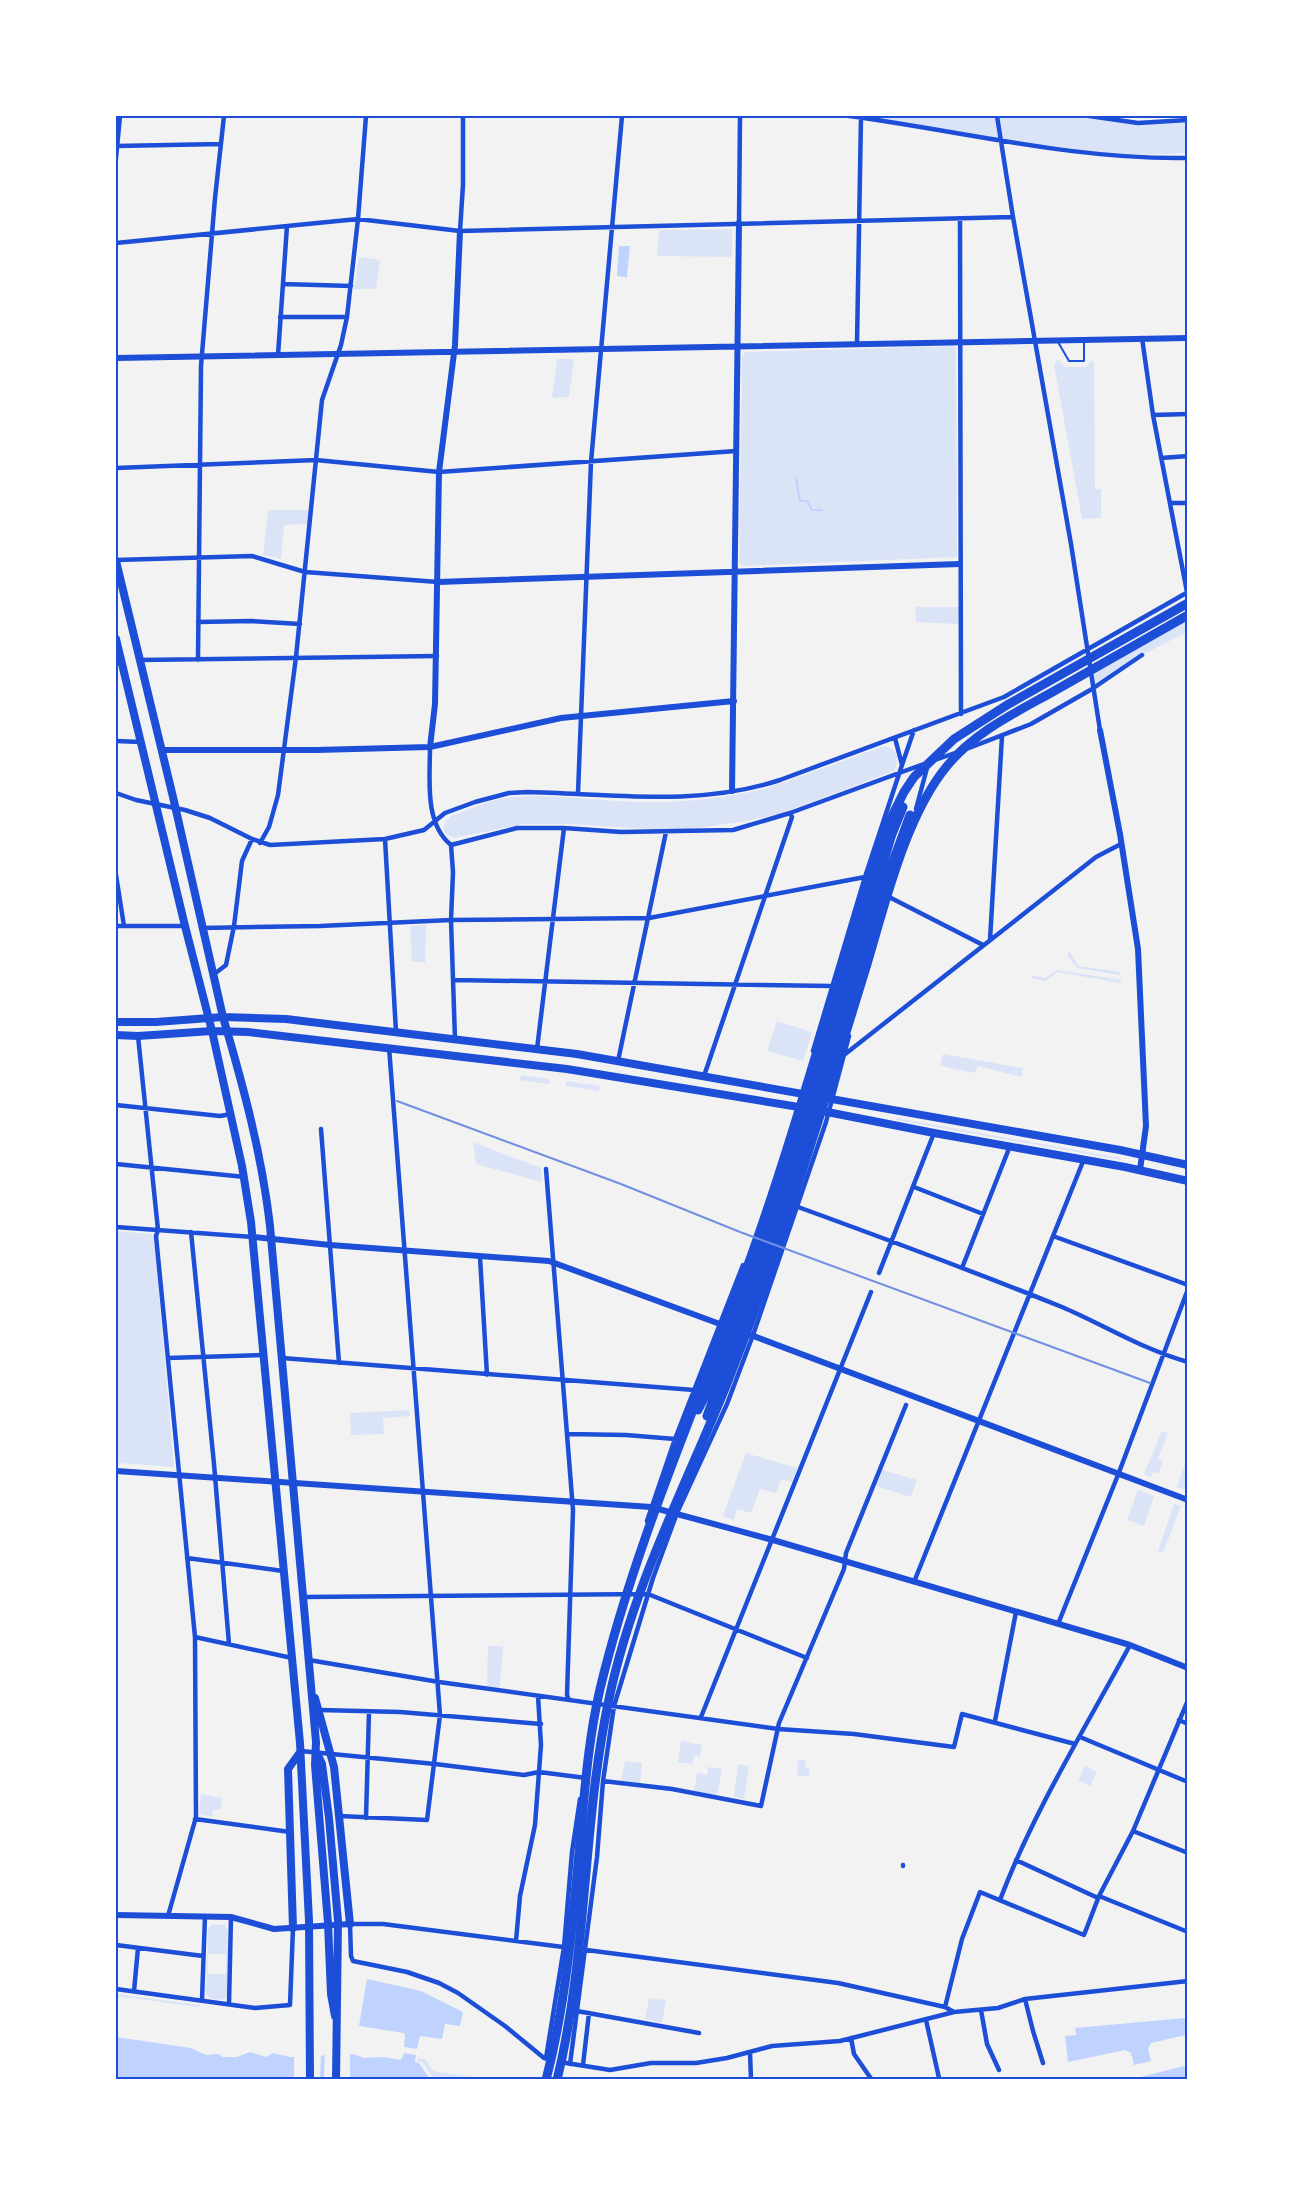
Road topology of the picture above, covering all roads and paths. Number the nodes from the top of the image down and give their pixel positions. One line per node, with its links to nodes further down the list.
1 (120, 116): 14 (street)
2 (224, 116): 13 (street)
3 (366, 116): 18 (street)
4 (464, 116): 24 (street)
5 (622, 116): 23 (street)
6 (740, 116): 21 (street)
7 (849, 116): 10 (street)
8 (997, 116): 12 (street)
9 (1089, 116): 11 (street)
10 (861, 117): 12 (street); 20 (street)
11 (1188, 120)
12 (1001, 142): 16 (street); 17 (street)
13 (221, 144): 14 (street); 25 (street)
14 (116, 146): 15 (street)
15 (116, 158)
16 (1188, 158)
17 (1013, 217): 19 (street); 35 (street)
18 (358, 219): 22 (street); 24 (street); 28 (street)
19 (960, 219): 20 (street); 36 (street)
20 (859, 221): 21 (street); 37 (street)
21 (739, 223): 23 (street); 38 (street)
22 (287, 226): 25 (street); 27 (street)
23 (613, 227): 24 (street); 39 (street)
24 (460, 231): 40 (street)
25 (212, 234): 26 (street); 43 (street)
26 (116, 243)
27 (283, 284): 28 (street); 29 (street)
28 (351, 286): 30 (street)
29 (280, 317): 30 (street); 42 (street)
30 (347, 317): 41 (street)
31 (1084, 338): 32 (street); 34 (street); 34 (lane)
32 (1142, 338): 33 (street); 46 (street)
33 (1188, 338)
34 (1056, 339): 35 (street)
35 (1036, 340): 36 (street); 70 (street)
36 (961, 341): 37 (street); 59 (street)
37 (857, 343): 38 (street)
38 (738, 346): 39 (street); 47 (street)
39 (601, 350): 40 (street); 51 (street)
40 (454, 352): 41 (street); 54 (street)
41 (338, 354): 42 (street); 50 (street)
42 (278, 355): 43 (street)
43 (201, 357): 44 (street); 52 (street)
44 (116, 358)
45 (1188, 414): 46 (street)
46 (1152, 415): 49 (street)
47 (736, 451): 51 (street); 60 (street)
48 (1188, 456): 49 (street)
49 (1161, 458): 55 (street)
50 (316, 460): 52 (street); 54 (street); 61 (street)
51 (591, 462): 54 (street); 62 (street)
52 (199, 466): 53 (street); 57 (street)
53 (116, 468)
54 (440, 472): 63 (street)
55 (1170, 503): 56 (street); 64 (street)
56 (1188, 503)
57 (199, 558): 58 (street); 61 (street); 67 (street)
58 (116, 561): 74 (highway)
59 (960, 564): 60 (street); 79 (street)
60 (734, 571): 62 (street); 78 (street)
61 (305, 572): 63 (street); 68 (street)
62 (586, 576): 63 (street); 80 (street)
63 (438, 582): 72 (street)
64 (1187, 592): 70 (street)
65 (1188, 603): 87 (highway)
66 (1188, 615): 91 (highway)
67 (198, 622): 68 (street); 75 (street)
68 (300, 624): 73 (street)
69 (116, 639): 76 (highway)
70 (1087, 651): 77 (street); 79 (street)
71 (1142, 655): 77 (street)
72 (437, 656): 73 (street); 88 (street)
73 (296, 657): 75 (street); 90 (street)
74 (140, 660): 75 (street); 89 (highway)
75 (198, 660)
76 (118, 661): 86 (highway)
77 (1092, 689): 82 (street); 83 (street)
78 (734, 701): 80 (street); 95 (street)
79 (961, 714): 81 (street)
80 (581, 716): 88 (street); 97 (street)
81 (914, 730): 84 (street); 93 (street)
82 (1100, 730): 107 (street)
83 (1002, 736): 92 (street); 123 (street)
84 (896, 738): 93 (street); 95 (street)
85 (116, 741): 86 (street)
86 (141, 742): 98 (highway)
87 (947, 745): 111 (highway); 212 (highway)
88 (430, 747): 90 (street); 101 (street)
89 (161, 750): 90 (street); 99 (highway)
90 (284, 750): 106 (street)
91 (957, 755): 111 (highway); 213 (highway)
92 (928, 763): 94 (street); 113 (street)
93 (902, 765): 94 (street)
94 (899, 774): 100 (street); 110 (street)
95 (732, 791): 97 (street)
96 (116, 793): 98 (street)
97 (578, 793): 101 (street)
98 (154, 803): 99 (street); 120 (highway)
99 (175, 808): 105 (street); 122 (highway)
100 (790, 813): 103 (street); 112 (street)
101 (435, 823): 104 (street); 108 (street)
102 (564, 828): 103 (street); 108 (street); 115 (street)
103 (666, 832): 114 (street)
104 (385, 839): 106 (street); 117 (street)
105 (252, 840): 106 (street); 121 (street)
106 (260, 843)
107 (1121, 844): 123 (street); 157 (street)
108 (451, 845): 116 (street)
109 (116, 875): 119 (street)
110 (865, 877): 112 (street); 130 (street)
111 (882, 882): 146 (highway)
112 (765, 896): 114 (street); 129 (street)
113 (891, 898): 124 (street); 142 (street)
114 (649, 918): 115 (street); 128 (street)
115 (553, 919): 116 (street); 127 (street)
116 (451, 920): 117 (street); 126 (street)
117 (390, 922): 121 (street); 136 (street)
118 (116, 926): 119 (street)
119 (124, 926): 120 (street)
120 (185, 926): 132 (highway)
121 (234, 926): 122 (street); 125 (street)
122 (201, 928): 125 (highway)
123 (990, 940): 124 (street)
124 (983, 945): 142 (street)
125 (213, 975): 131 (highway)
126 (454, 980): 127 (street); 139 (street)
127 (545, 980): 128 (street); 141 (street)
128 (636, 981): 129 (street); 143 (street)
129 (735, 983): 130 (street); 144 (street)
130 (831, 986): 145 (street)
131 (223, 1017): 132 (main road); 135 (main road); 136 (highway)
132 (208, 1018): 133 (main road); 134 (highway)
133 (116, 1022)
134 (212, 1031): 135 (highway); 138 (main road); 153 (main road)
135 (227, 1031): 140 (highway); 176 (main road)
136 (396, 1032): 139 (highway)
137 (116, 1035): 138 (main road)
138 (138, 1036): 150 (street)
139 (455, 1039): 141 (highway)
140 (389, 1047): 149 (highway); 180 (street)
141 (537, 1049): 143 (highway)
142 (844, 1055): 147 (street)
143 (618, 1061): 144 (highway)
144 (704, 1076): 145 (highway)
145 (800, 1093): 146 (highway); 149 (street)
146 (816, 1096): 147 (highway); 151 (highway)
147 (832, 1099): 152 (street); 157 (highway)
148 (116, 1105): 150 (street)
149 (796, 1107): 151 (highway); 171 (street)
150 (146, 1109): 153 (street); 161 (street)
151 (812, 1109): 152 (highway); 164 (highway)
152 (829, 1112): 155 (highway); 168 (street)
153 (231, 1114): 165 (main road)
154 (321, 1129): 178 (street)
155 (934, 1133): 156 (highway); 167 (street)
156 (1010, 1146): 158 (highway); 169 (street)
157 (1144, 1155): 160 (highway); 163 (street)
158 (1083, 1159): 163 (highway); 174 (street)
159 (116, 1164): 161 (street)
160 (1188, 1165)
161 (152, 1168): 165 (street); 172 (street)
162 (546, 1169): 182 (street)
163 (1140, 1170): 166 (highway)
164 (791, 1176): 212 (highway); 213 (highway)
165 (244, 1177): 175 (main road)
166 (1188, 1180)
167 (914, 1187): 169 (street); 177 (street)
168 (798, 1206): 177 (street); 189 (street)
169 (983, 1214): 183 (street)
170 (116, 1227): 172 (street)
171 (759, 1228)
172 (158, 1230): 173 (street); 193 (street)
173 (191, 1232): 175 (street); 192 (street)
174 (1053, 1236): 185 (street); 187 (street)
175 (253, 1237): 176 (street); 190 (main road)
176 (271, 1240): 178 (street); 194 (main road)
177 (892, 1242): 183 (street); 184 (street)
178 (330, 1245): 180 (street); 196 (street)
179 (750, 1248): 188 (street)
180 (404, 1250): 181 (street); 198 (street)
181 (480, 1257): 182 (street); 199 (street)
182 (554, 1262): 188 (street); 200 (street)
183 (962, 1268): 187 (street)
184 (879, 1273)
185 (1188, 1287): 191 (street)
186 (872, 1292): 197 (street)
187 (1030, 1294): 191 (street); 203 (street)
188 (719, 1324): 189 (street); 201 (street)
189 (753, 1335): 197 (street); 218 (street)
190 (264, 1355): 192 (street); 210 (main road)
191 (1164, 1355): 195 (street); 208 (street)
192 (204, 1357): 193 (street); 209 (street)
193 (168, 1358): 207 (street)
194 (282, 1358): 196 (street); 211 (main road)
195 (1188, 1362)
196 (339, 1363): 198 (street)
197 (841, 1368): 203 (street); 219 (street)
198 (415, 1370): 199 (street); 214 (street)
199 (487, 1375): 200 (street)
200 (563, 1381): 201 (street); 204 (street)
201 (694, 1390): 205 (street)
202 (906, 1404): 222 (street)
203 (979, 1421): 208 (street); 224 (street)
204 (567, 1434): 205 (street); 216 (street)
205 (675, 1439): 217 (street)
206 (116, 1471): 207 (street)
207 (179, 1475): 209 (street); 220 (street)
208 (1118, 1475): 215 (street); 231 (street)
209 (215, 1477): 210 (street); 221 (street)
210 (275, 1481): 211 (street); 223 (main road)
211 (293, 1482): 214 (street); 229 (main road)
212 (664, 1483): 314 (highway)
213 (681, 1489): 315 (highway)
214 (424, 1491): 216 (street); 228 (street)
215 (1188, 1500)
216 (573, 1501): 217 (street); 225 (street)
217 (651, 1507): 218 (street); 226 (street)
218 (677, 1513): 219 (street); 227 (street)
219 (772, 1540): 222 (street); 232 (street)
220 (187, 1558): 221 (street); 233 (street)
221 (222, 1562): 223 (street); 234 (street)
222 (846, 1562): 224 (street); 237 (street)
223 (283, 1570): 236 (main road)
224 (914, 1582): 230 (street)
225 (571, 1594): 226 (street); 228 (street); 243 (street)
226 (623, 1594): 227 (street); 245 (street)
227 (648, 1594): 232 (street); 246 (street)
228 (432, 1596): 229 (street); 240 (street)
229 (304, 1597): 238 (main road)
230 (1016, 1611): 231 (street); 252 (street)
231 (1058, 1624): 235 (street)
232 (736, 1628): 237 (street); 250 (street)
233 (195, 1637): 234 (street); 270 (street)
234 (229, 1644): 236 (street)
235 (1130, 1645): 239 (street); 256 (street)
236 (292, 1658): 258 (main road)
237 (807, 1658): 255 (street)
238 (309, 1659): 240 (street); 241 (main road)
239 (1188, 1668)
240 (439, 1682): 242 (street); 249 (street)
241 (312, 1690): 247 (main road); 259 (main road)
242 (538, 1696): 243 (street); 253 (street)
243 (569, 1700): 245 (street)
244 (1188, 1700): 251 (street)
245 (594, 1703): 246 (street); 265 (street)
246 (614, 1706): 250 (street); 266 (street)
247 (320, 1710): 248 (street); 260 (main road)
248 (369, 1712): 249 (street); 261 (street)
249 (440, 1715): 253 (street); 262 (street)
250 (701, 1717): 255 (street)
251 (1179, 1720): 254 (street); 263 (street)
252 (995, 1721): 255 (street); 257 (street)
253 (541, 1724): 264 (street)
254 (1188, 1724)
255 (778, 1729): 266 (street)
256 (1080, 1737): 257 (street); 263 (street)
257 (1075, 1744): 274 (street)
258 (301, 1751): 259 (street); 272 (main road); 312 (main road)
259 (317, 1752): 260 (street); 301 (main road); 301 (main road)
260 (332, 1754): 261 (street); 268 (main road)
261 (369, 1757): 262 (street); 269 (street)
262 (435, 1764): 264 (street); 269 (street)
263 (1159, 1770): 267 (street); 271 (street)
264 (539, 1772): 265 (street); 284 (street)
265 (583, 1777): 266 (street); 286 (street)
266 (603, 1781): 288 (street)
267 (1188, 1782)
268 (339, 1816): 269 (street); 281 (main road)
269 (366, 1818)
270 (195, 1819): 272 (street); 278 (street)
271 (1133, 1831): 273 (street); 275 (street)
272 (291, 1832): 282 (main road)
273 (1188, 1853)
274 (1016, 1860): 275 (street); 276 (street)
275 (1099, 1897): 276 (street); 283 (street)
276 (1000, 1900): 296 (street)
277 (116, 1915): 278 (street)
278 (168, 1916): 279 (street)
279 (206, 1916): 280 (street); 289 (street)
280 (231, 1917): 282 (street); 295 (street)
281 (350, 1924): 282 (street); 284 (street); 306 (street)
282 (293, 1928): 295 (street)
283 (1188, 1932)
284 (516, 1941): 286 (street)
285 (116, 1945): 287 (street)
286 (564, 1947): 288 (street); 306 (street)
287 (138, 1948): 289 (street); 292 (street)
288 (585, 1949): 296 (street); 298 (street)
289 (204, 1956): 294 (street)
290 (1188, 1982): 293 (street)
291 (116, 1989): 292 (street)
292 (134, 1991): 294 (street)
293 (1025, 1998): 297 (street); 307 (street)
294 (202, 2000): 295 (street)
295 (229, 2004)
296 (945, 2007): 299 (street)
297 (981, 2010): 299 (street); 310 (street)
298 (577, 2011): 300 (street); 308 (street)
299 (954, 2012): 302 (street)
300 (589, 2013): 303 (street); 309 (street)
301 (335, 2016): 313 (main road)
302 (926, 2020): 304 (street); 311 (street)
303 (699, 2033)
304 (851, 2038): 305 (street); 317 (street)
305 (750, 2052): 309 (street); 316 (street)
306 (546, 2058): 308 (street)
307 (1044, 2063)
308 (570, 2064): 309 (street)
309 (583, 2065)
310 (999, 2070)
311 (939, 2078)
312 (310, 2079)
313 (336, 2079)
314 (546, 2079)
315 (557, 2079)
316 (751, 2079)
317 (872, 2079)

